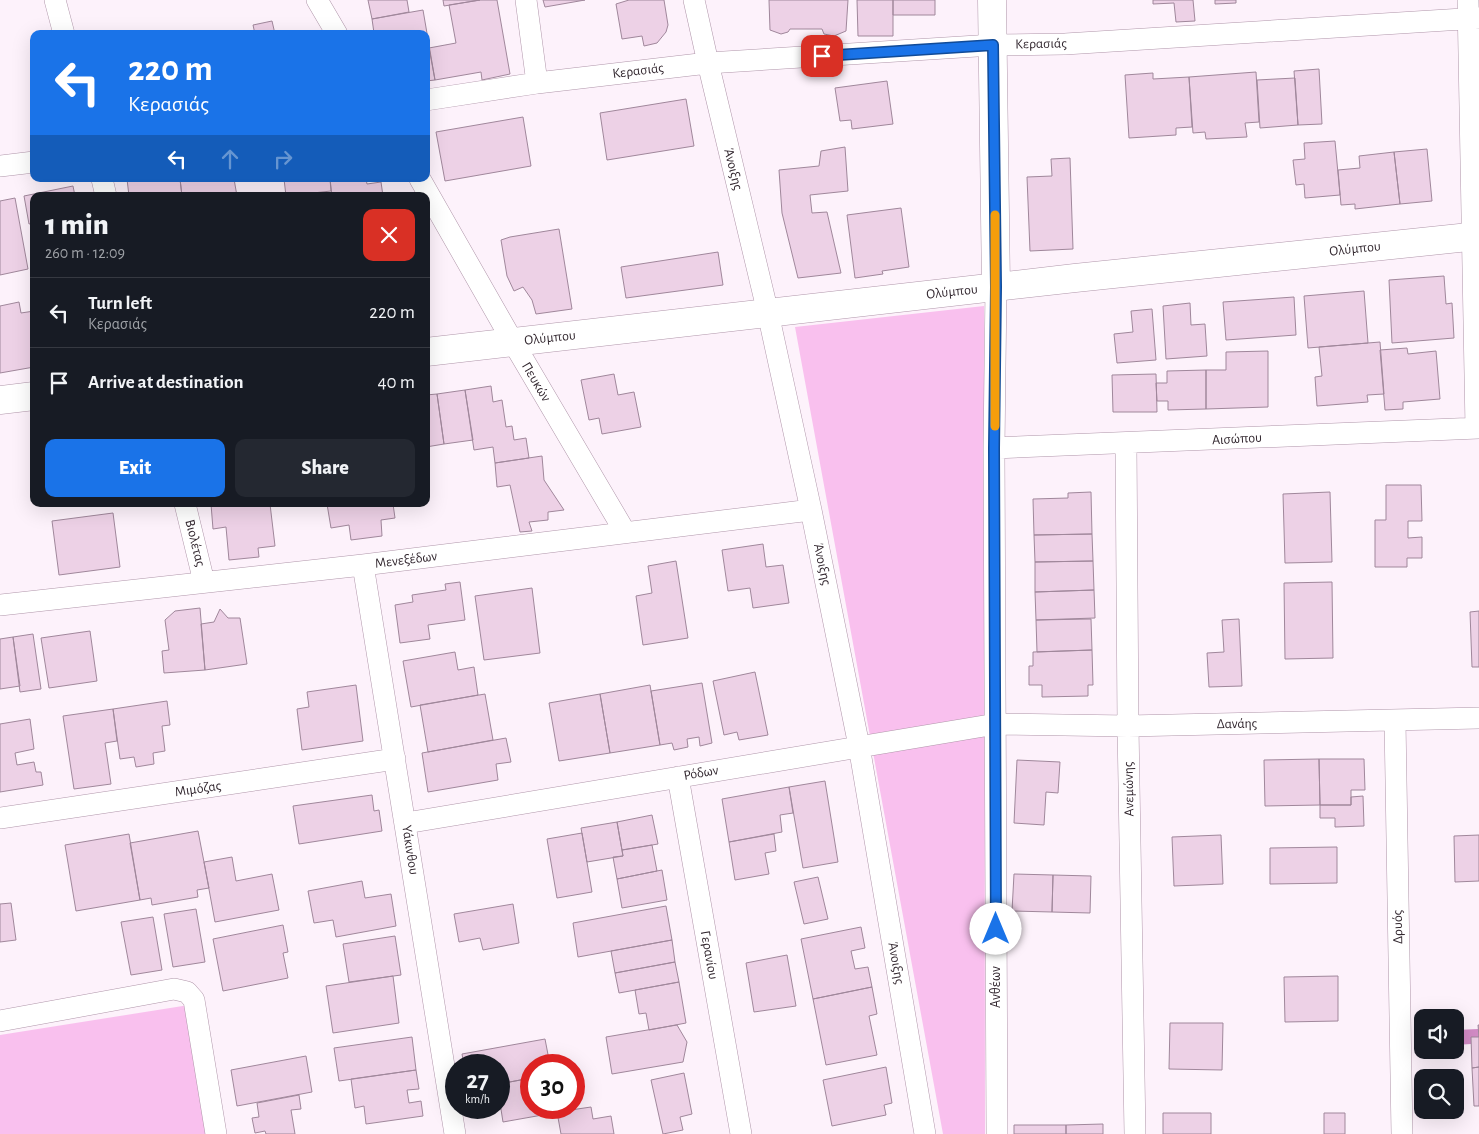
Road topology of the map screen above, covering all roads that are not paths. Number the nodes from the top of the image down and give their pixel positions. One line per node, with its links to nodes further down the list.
1 (55, 0): 7 (street)
2 (317, 0): 8 (street)
3 (526, 0): 11 (street)
4 (694, 0): 10 (street, Άνοιξης)
5 (992, 0): 9 (street, Ανθέων)
6 (1471, 12): 9 (street, Κερασιάς); 16 (street)
7 (63, 30)
8 (334, 30)
9 (993, 45): 10 (street, Κερασιάς); 17 (street, Ανθέων)
10 (708, 63): 11 (street, Κερασιάς); 18 (street, Άνοιξης)
11 (537, 83): 12 (street, Κερασιάς)
12 (430, 99)
13 (30, 162): 14 (street)
14 (0, 166)
15 (430, 197): 19 (street, Πευκών)
16 (1475, 237): 17 (street, Ολύμπου); 23 (street)
17 (996, 287): 18 (street, Ολύμπου); 25 (street, Ανθέων)
18 (768, 313): 19 (street, Ολύμπου); 27 (street, Άνοιξης)
19 (513, 342): 20 (street, Ολύμπου); 28 (street, Πευκών)
20 (430, 352)
21 (30, 396): 22 (street)
22 (0, 400)
23 (1478, 428): 24 (street, Αισώπου)
24 (1126, 444): 25 (street, Αισώπου); 35 (street, Ανεμώνης)
25 (994, 448): 34 (street, Ανθέων)
26 (186, 507): 30 (street, Βιολέτας)
27 (811, 510): 28 (street, Μενεξέδων); 36 (street, Άνοιξης)
28 (625, 532): 29 (street, Μενεξέδων)
29 (363, 565): 30 (street, Μενεξέδων); 37 (street, Υάκινθου)
30 (204, 582): 31 (street, Μενεξέδων)
31 (0, 604)
32 (1479, 718): 33 (street, Δανάης)
33 (1395, 721): 35 (street, Δανάης); 48 (street, Δρυός)
34 (996, 724): 35 (street, Δανάης); 36 (street, Ρόδων); 46 (street, Ανθέων)
35 (1128, 726): 47 (street, Ανεμώνης)
36 (859, 746): 38 (street, Ρόδων); 45 (street, Άνοιξης)
37 (396, 759): 39 (street, Μιμόζας); 40 (street, Υάκινθου)
38 (678, 777): 40 (street, Ρόδων); 44 (street, Γερανίου)
39 (0, 818)
40 (406, 823): 43 (street, Υάκινθου)
41 (0, 1021): 42 (street)
42 (216, 1134)
43 (455, 1134)
44 (741, 1134)
45 (925, 1134)
46 (997, 1134)
47 (1135, 1134)
48 (1402, 1134)

